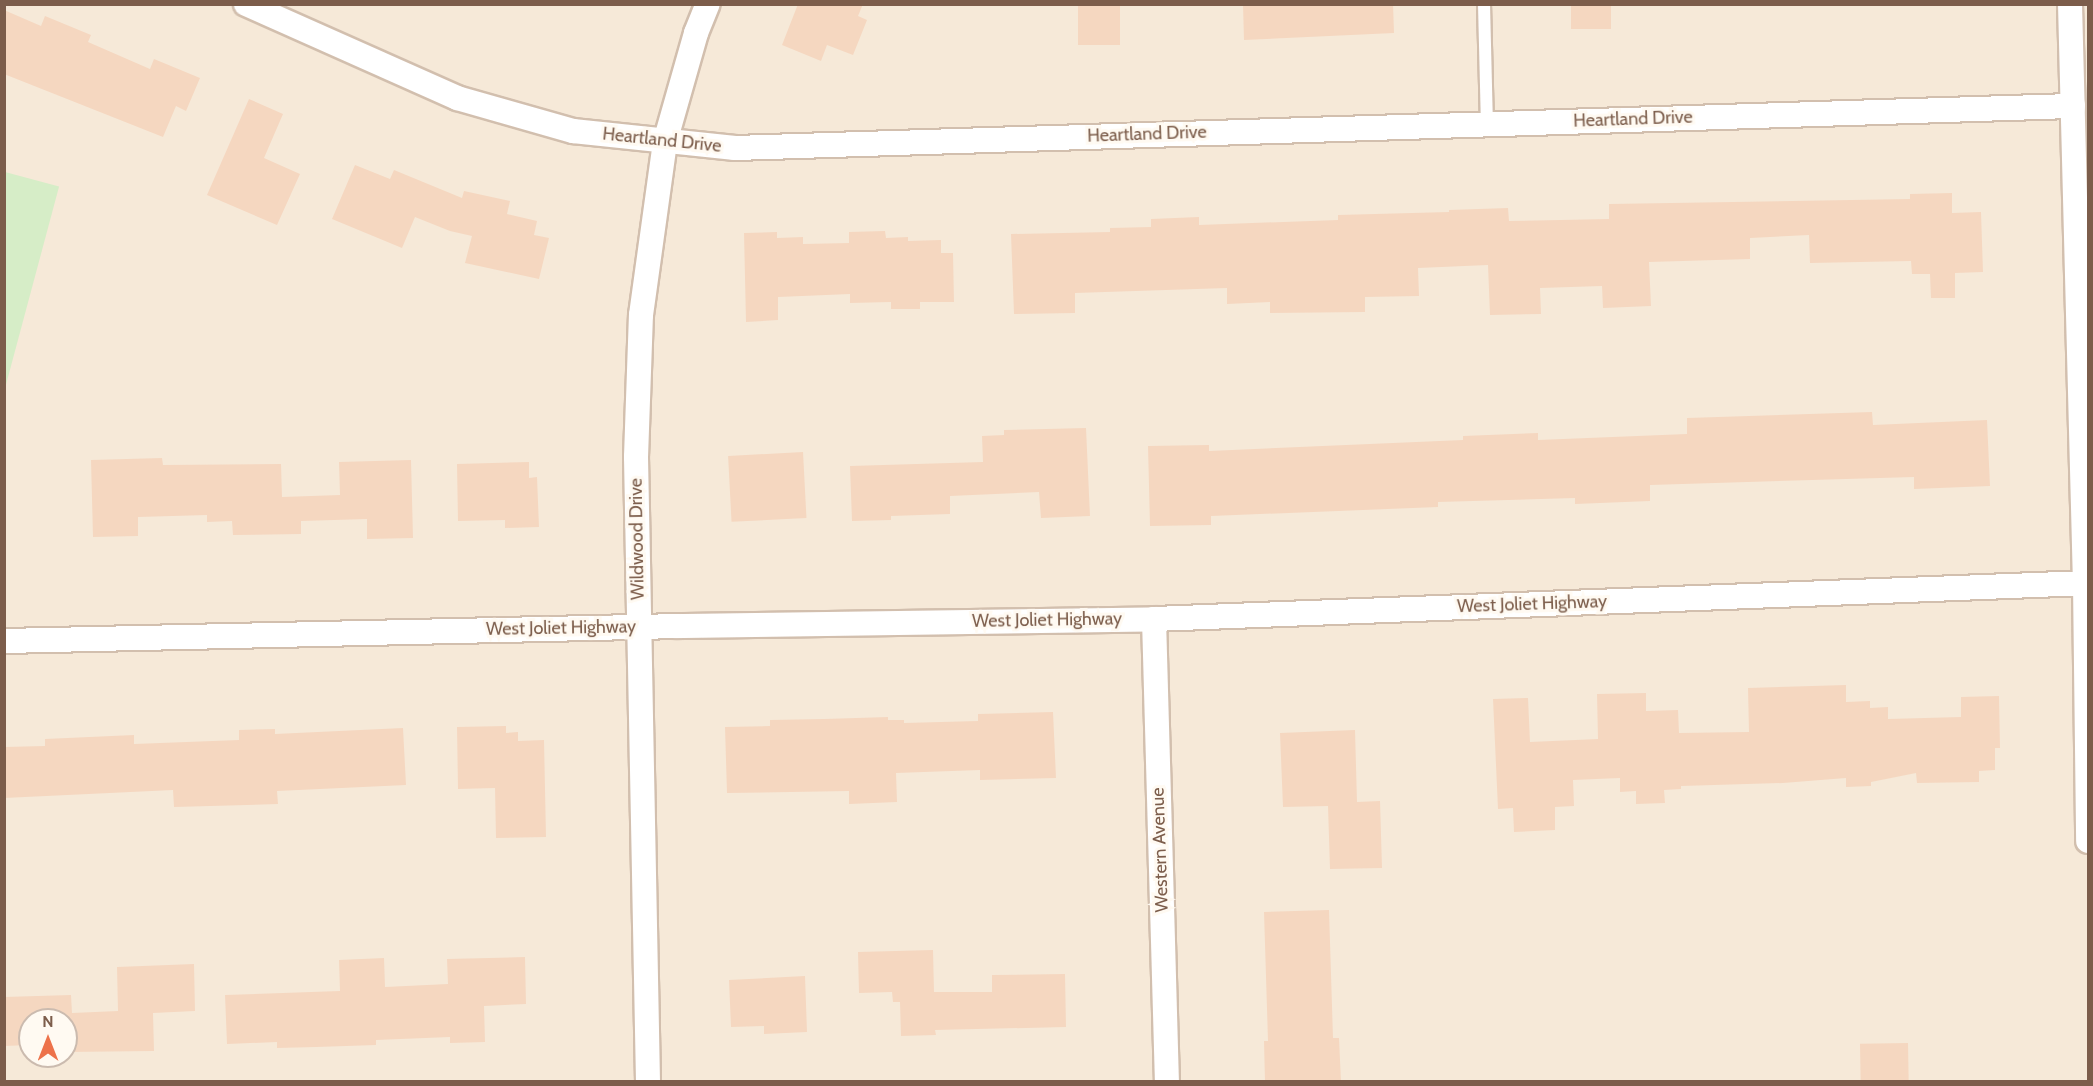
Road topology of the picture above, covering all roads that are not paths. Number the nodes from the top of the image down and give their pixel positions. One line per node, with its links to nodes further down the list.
1 (246, 4): 7 (street, Heartland Drive)
2 (708, 4): 7 (street, Wildwood Drive)
3 (1484, 4): 6 (lane)
4 (2070, 4): 5 (street)
5 (2073, 106): 6 (street, Heartland Drive); 8 (street)
6 (1487, 123): 7 (street, Heartland Drive)
7 (665, 142): 10 (street, Wildwood Drive)
8 (2087, 583): 9 (street, West Joliet Highway); 12 (street)
9 (1154, 619): 10 (street, West Joliet Highway); 14 (street, Western Avenue)
10 (638, 627): 11 (street, West Joliet Highway); 13 (street, Wildwood Drive)
11 (4, 641)
12 (2088, 841)
13 (648, 1082)
14 (1167, 1082)

